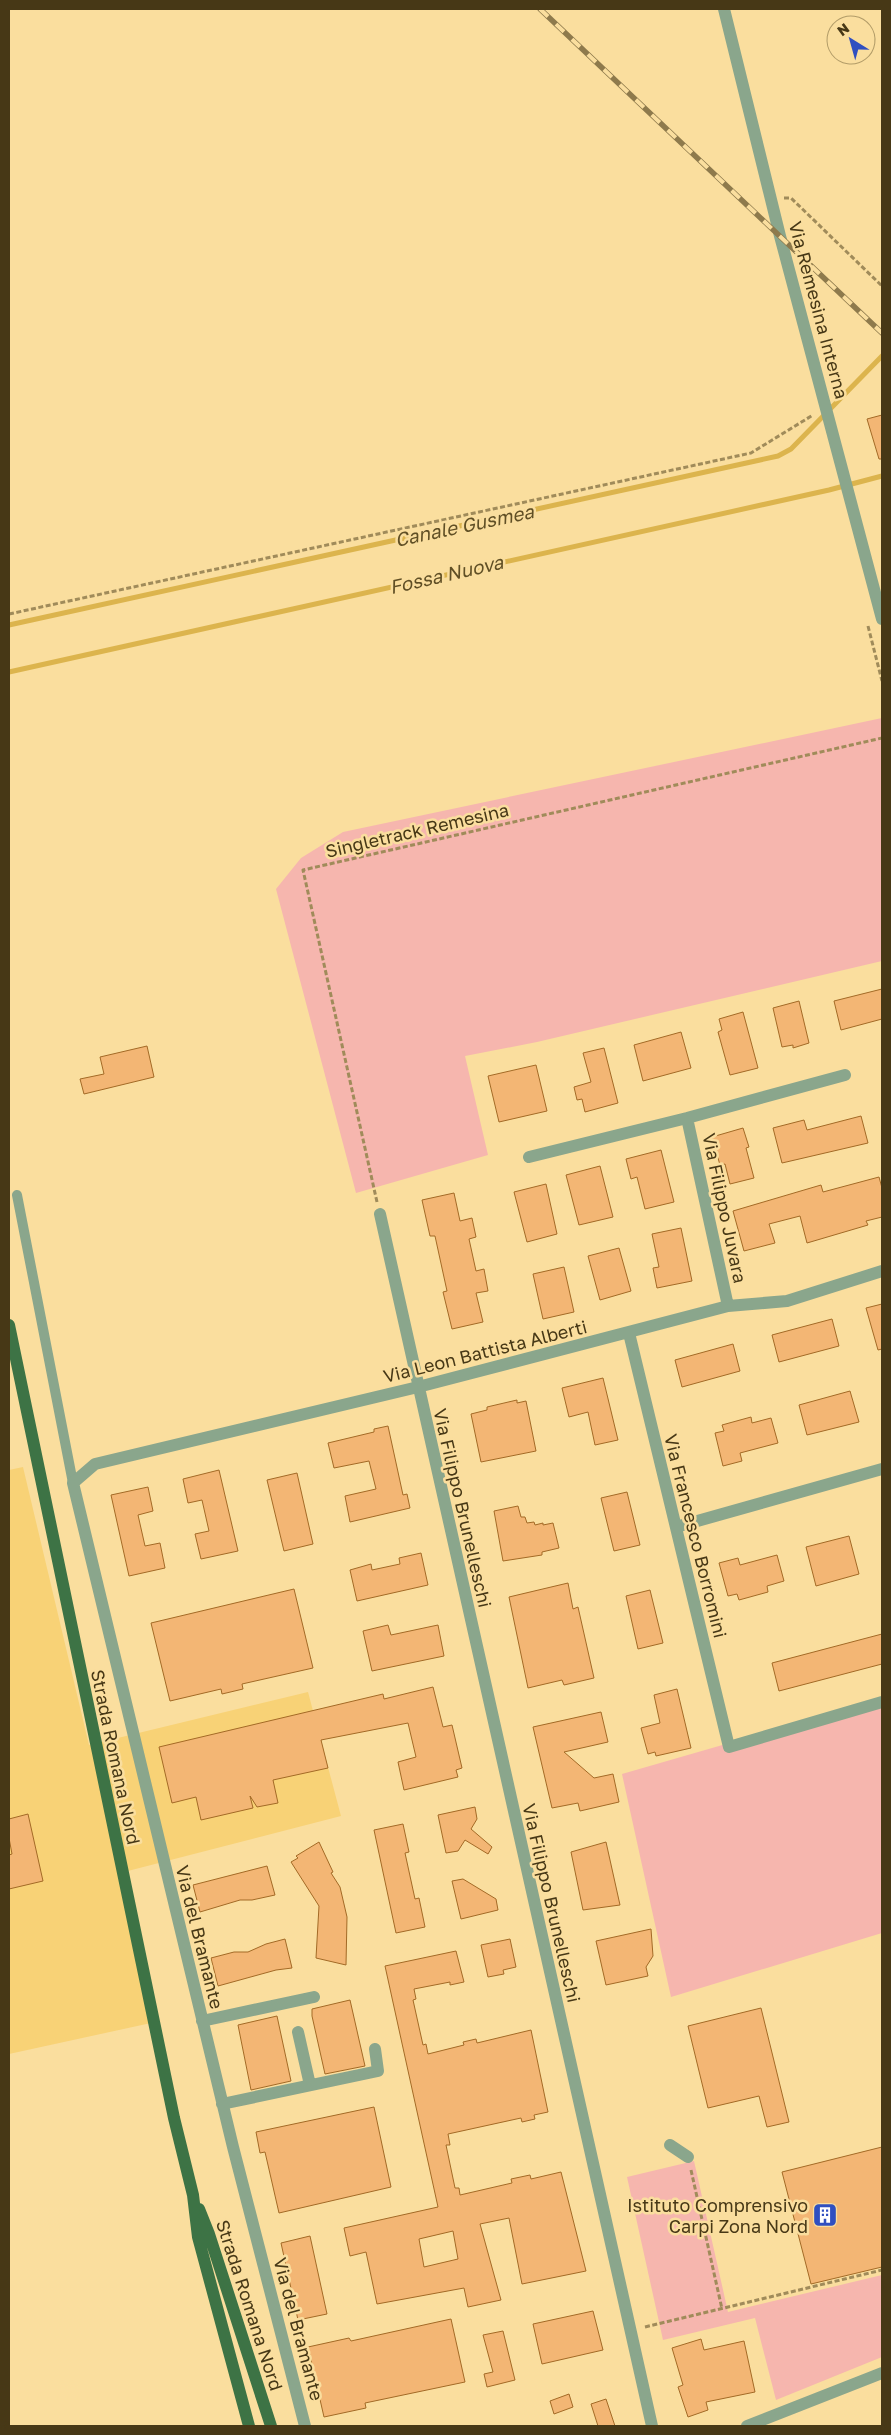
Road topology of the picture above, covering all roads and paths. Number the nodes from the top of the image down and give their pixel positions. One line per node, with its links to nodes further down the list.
1 (724, 9): 2 (street, Via Remesina Interna)
2 (771, 198): 3 (path); 4 (street, Via Remesina Interna)
3 (882, 286)
4 (822, 410): 5 (path); 6 (street, Via Remesina Interna)
5 (9, 614)
6 (882, 619)
7 (882, 738): 12 (path, Singletrack Remesina)
8 (844, 1075): 9 (street, Via Filippo Juvara)
9 (687, 1118): 10 (street, Via Filippo Juvara); 14 (street, Via Filippo Juvara)
10 (529, 1157)
11 (17, 1195): 19 (lane)
12 (380, 1214): 17 (street, Via Filippo Brunelleschi)
13 (882, 1271): 14 (street, Via Leon Battista Alberti)
14 (728, 1306): 16 (street, Via Leon Battista Alberti)
15 (9, 1325): 30 (main road, Strada Romana Nord)
16 (629, 1333): 17 (street, Via Leon Battista Alberti); 20 (street, Via Francesco Borromini)
17 (418, 1387): 19 (street, Via Leon Battista Alberti); 33 (street, Via Filippo Brunelleschi)
18 (882, 1469): 20 (street)
19 (73, 1484): 23 (street, Via del Bramante)
20 (676, 1527): 21 (street, Via Francesco Borromini)
21 (882, 1702)
22 (314, 1997): 23 (street)
23 (202, 2021): 27 (street, Via del Bramante)
24 (298, 2032): 26 (street)
25 (375, 2049): 26 (street)
26 (310, 2085): 27 (street)
27 (222, 2104): 37 (street, Via del Bramante)
28 (670, 2145): 29 (street)
29 (688, 2157): 32 (path)
30 (193, 2195): 35 (main road, Strada Romana Nord); 36 (main road, Strada Romana Nord)
31 (882, 2270): 32 (path)
32 (722, 2308): 33 (path)
33 (630, 2331): 38 (street, Via Filippo Brunelleschi)
34 (882, 2373): 39 (street)
35 (249, 2426)
36 (272, 2426)
37 (305, 2426)
38 (652, 2426)
39 (747, 2426)

